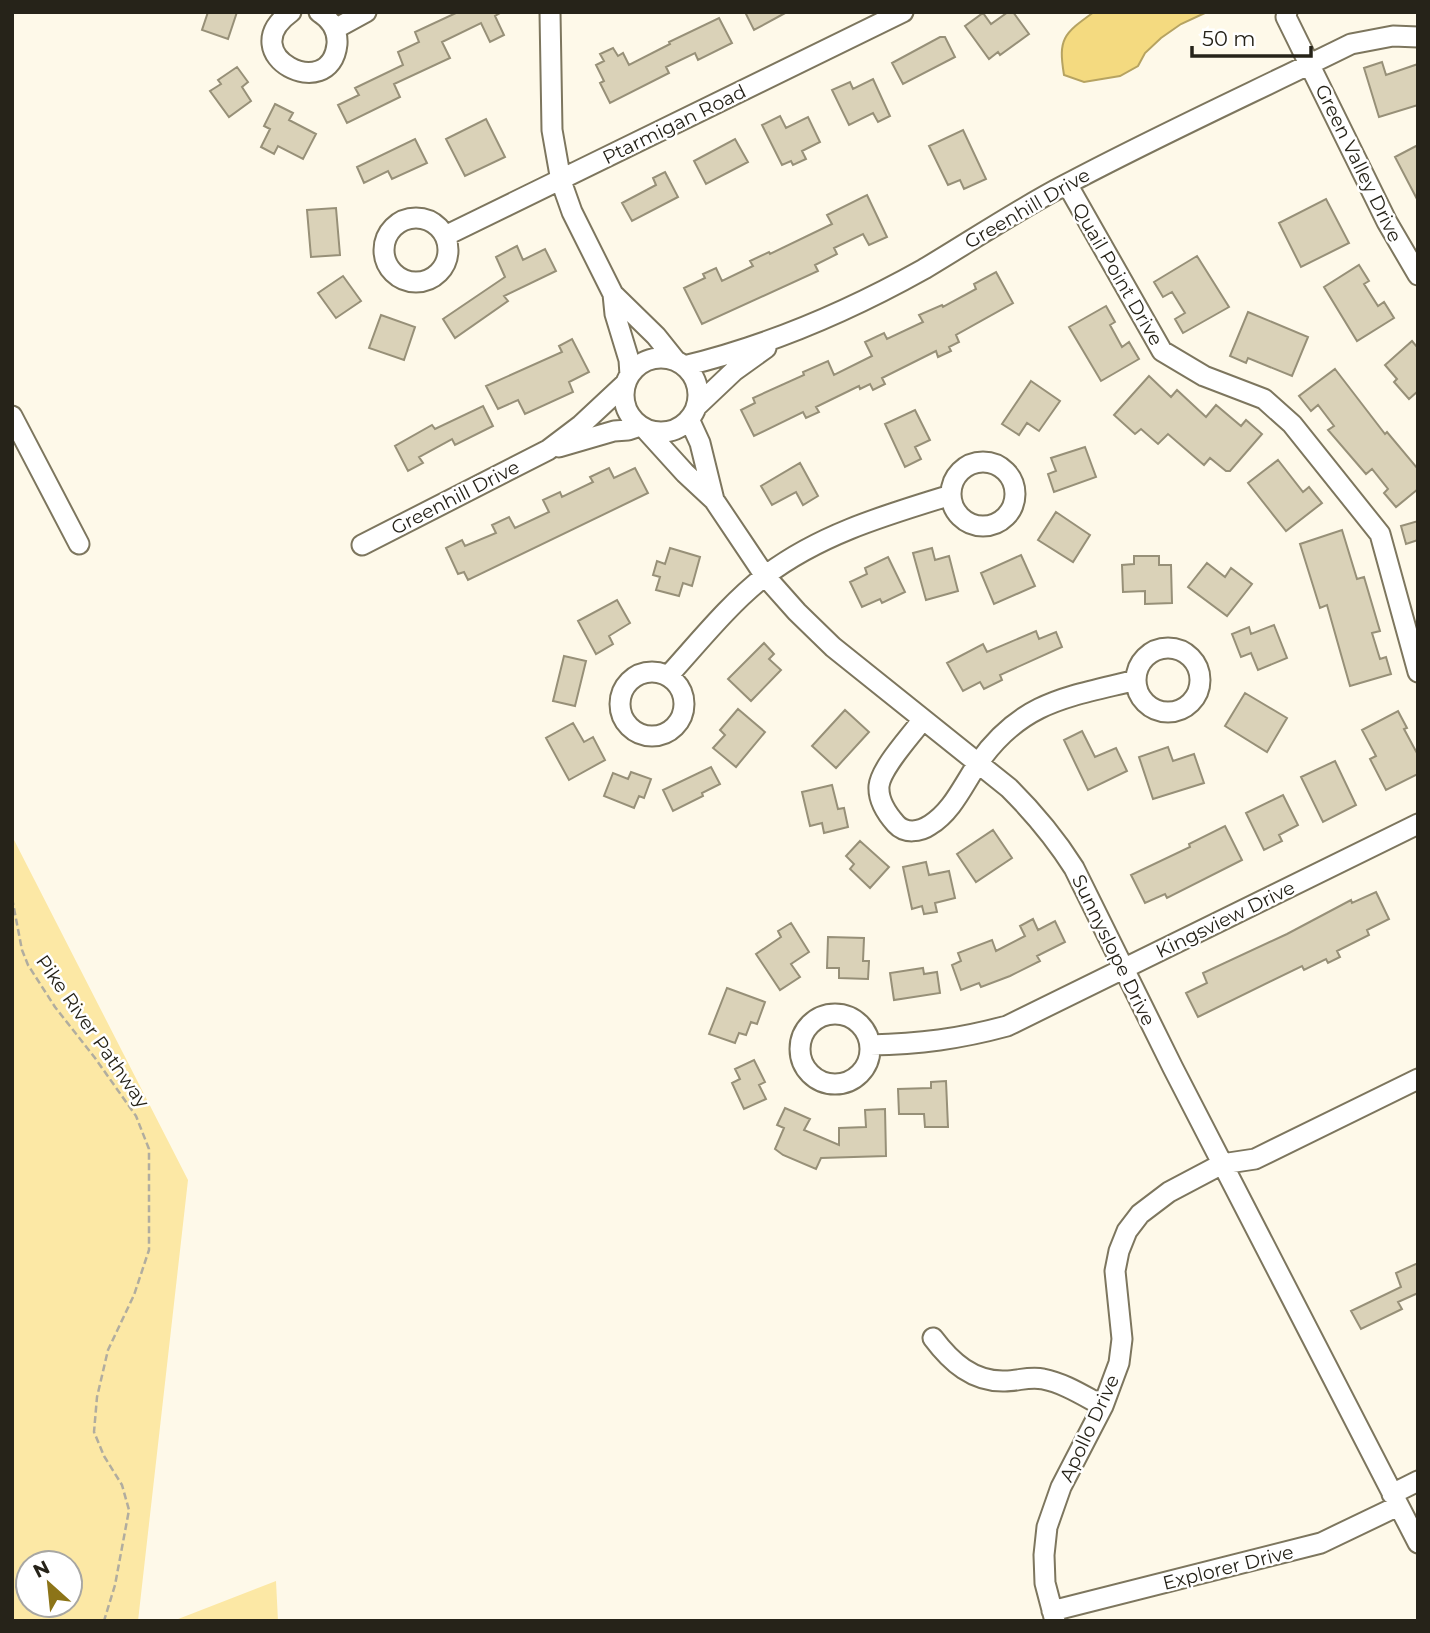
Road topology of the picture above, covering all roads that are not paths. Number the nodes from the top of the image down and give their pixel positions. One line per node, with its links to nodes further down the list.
1 (291, 12): 7 (street)
2 (319, 12): 7 (street)
3 (366, 12): 7 (street)
4 (550, 12): 10 (street)
5 (903, 12): 10 (street, Ptarmigan Road)
6 (1287, 12): 9 (street, Green Valley Drive)
7 (335, 29)
8 (1418, 37): 9 (street, Greenhill Drive)
9 (1310, 64): 11 (street, Greenhill Drive); 13 (street, Green Valley Drive)
10 (561, 181): 12 (street, Ptarmigan Road); 14 (street)
11 (1067, 184): 15 (street, Greenhill Drive); 27 (street, Quail Point Drive)
12 (444, 236)
13 (1418, 275)
14 (613, 294): 16 (street); 17 (street)
15 (784, 336): 16 (street, Greenhill Drive); 18 (street, Greenhill Drive)
16 (680, 364): 17 (street); 18 (street)
17 (628, 379): 20 (street); 21 (street, Greenhill Drive)
18 (693, 412): 20 (street); 23 (street, Sunnyslope Drive)
19 (12, 416): 24 (street)
20 (643, 428): 21 (street, Greenhill Drive); 23 (street, Sunnyslope Drive)
21 (548, 450): 25 (street, Greenhill Drive)
22 (951, 495): 26 (street)
23 (714, 500): 26 (street, Sunnyslope Drive)
24 (79, 544)
25 (362, 545)
26 (765, 576): 28 (street); 30 (street, Sunnyslope Drive)
27 (1418, 672)
28 (668, 676)
29 (1136, 680): 31 (street)
30 (923, 719): 31 (street, Sunnyslope Drive); 31 (street)
31 (978, 763): 33 (street, Sunnyslope Drive)
32 (1418, 824): 33 (street, Kingsview Drive)
33 (1124, 969): 34 (street, Kingsview Drive); 36 (street, Sunnyslope Drive)
34 (870, 1045)
35 (1418, 1079): 36 (street, Apollo Drive)
36 (1222, 1164): 38 (street, Apollo Drive); 40 (street, Sunnyslope Drive)
37 (933, 1338): 38 (street)
38 (1103, 1406): 42 (street, Apollo Drive)
39 (1418, 1481): 40 (street, Explorer Drive)
40 (1395, 1500): 41 (street, Sunnyslope Drive); 42 (street, Explorer Drive)
41 (1418, 1544)
42 (1054, 1616)

